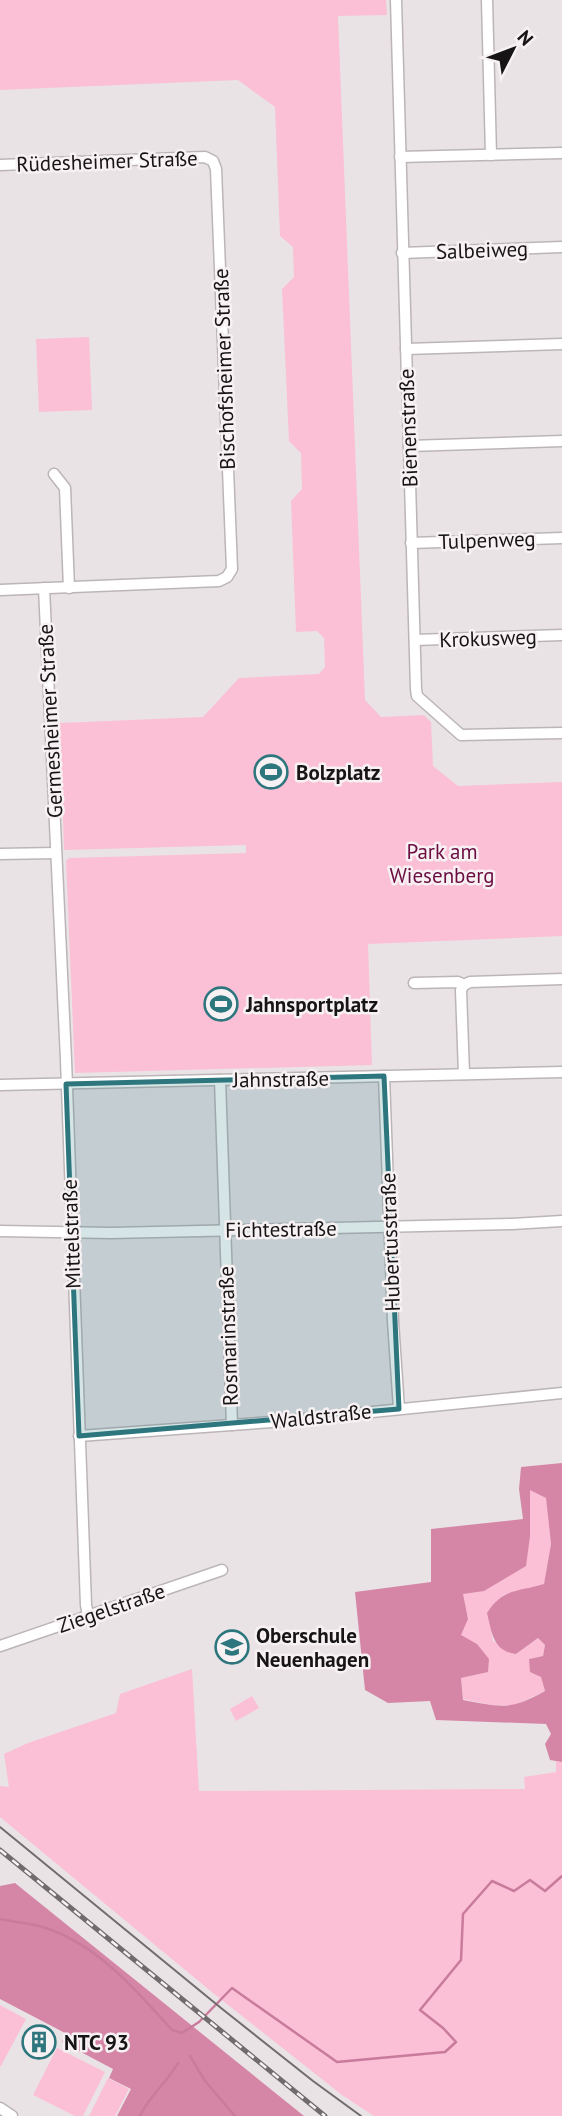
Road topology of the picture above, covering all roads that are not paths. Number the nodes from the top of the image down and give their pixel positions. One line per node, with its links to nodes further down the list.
1 (396, 0): 5 (street, Bienenstraße)
2 (487, 0): 4 (street)
3 (562, 153): 4 (street)
4 (491, 155): 5 (street)
5 (400, 157): 9 (street, Bienenstraße)
6 (213, 161): 7 (street, Rüdesheimer Straße); 17 (street, Bischofsheimer Straße)
7 (0, 165)
8 (562, 247): 9 (street, Salbeiweg)
9 (402, 253): 11 (street, Bienenstraße)
10 (562, 344): 11 (street)
11 (406, 349): 13 (street, Bienenstraße)
12 (562, 441): 13 (street)
13 (409, 446): 16 (street, Bienenstraße)
14 (54, 474): 17 (street)
15 (562, 538): 16 (street, Tulpenweg)
16 (411, 543): 21 (street, Bienenstraße)
17 (69, 587): 18 (street)
18 (44, 588): 19 (street); 23 (street, Germesheimer Straße)
19 (0, 590)
20 (562, 635): 21 (street, Krokusweg)
21 (415, 640): 22 (street, Bienenstraße)
22 (562, 733)
23 (56, 853): 24 (street); 32 (street, Mittelstraße)
24 (0, 854)
25 (562, 979): 27 (street)
26 (414, 983): 27 (street)
27 (464, 985): 29 (street)
28 (562, 1072): 29 (street, Jahnstraße)
29 (464, 1074): 30 (street, Jahnstraße)
30 (384, 1076): 31 (street, Jahnstraße); 35 (street, Hubertusstraße)
31 (220, 1080): 32 (street, Jahnstraße); 36 (street, Rosmarinstraße)
32 (66, 1084): 33 (street, Jahnstraße); 38 (street, Mittelstraße)
33 (0, 1085)
34 (562, 1221): 35 (street, Fichtestraße)
35 (389, 1227): 36 (street, Fichtestraße); 40 (street, Hubertusstraße)
36 (224, 1229): 38 (street, Fichtestraße); 41 (street, Rosmarinstraße)
37 (0, 1231): 38 (street, Fichtestraße)
38 (71, 1233): 42 (street, Mittelstraße)
39 (562, 1393): 40 (street, Waldstraße)
40 (399, 1409): 41 (street, Waldstraße)
41 (232, 1425): 42 (street, Waldstraße)
42 (79, 1436): 44 (street, Mittelstraße)
43 (222, 1570): 44 (street, Ziegelstraße)
44 (88, 1615): 45 (street, Ziegelstraße)
45 (0, 1647)
46 (0, 2108): 47 (street)
47 (12, 2116)

